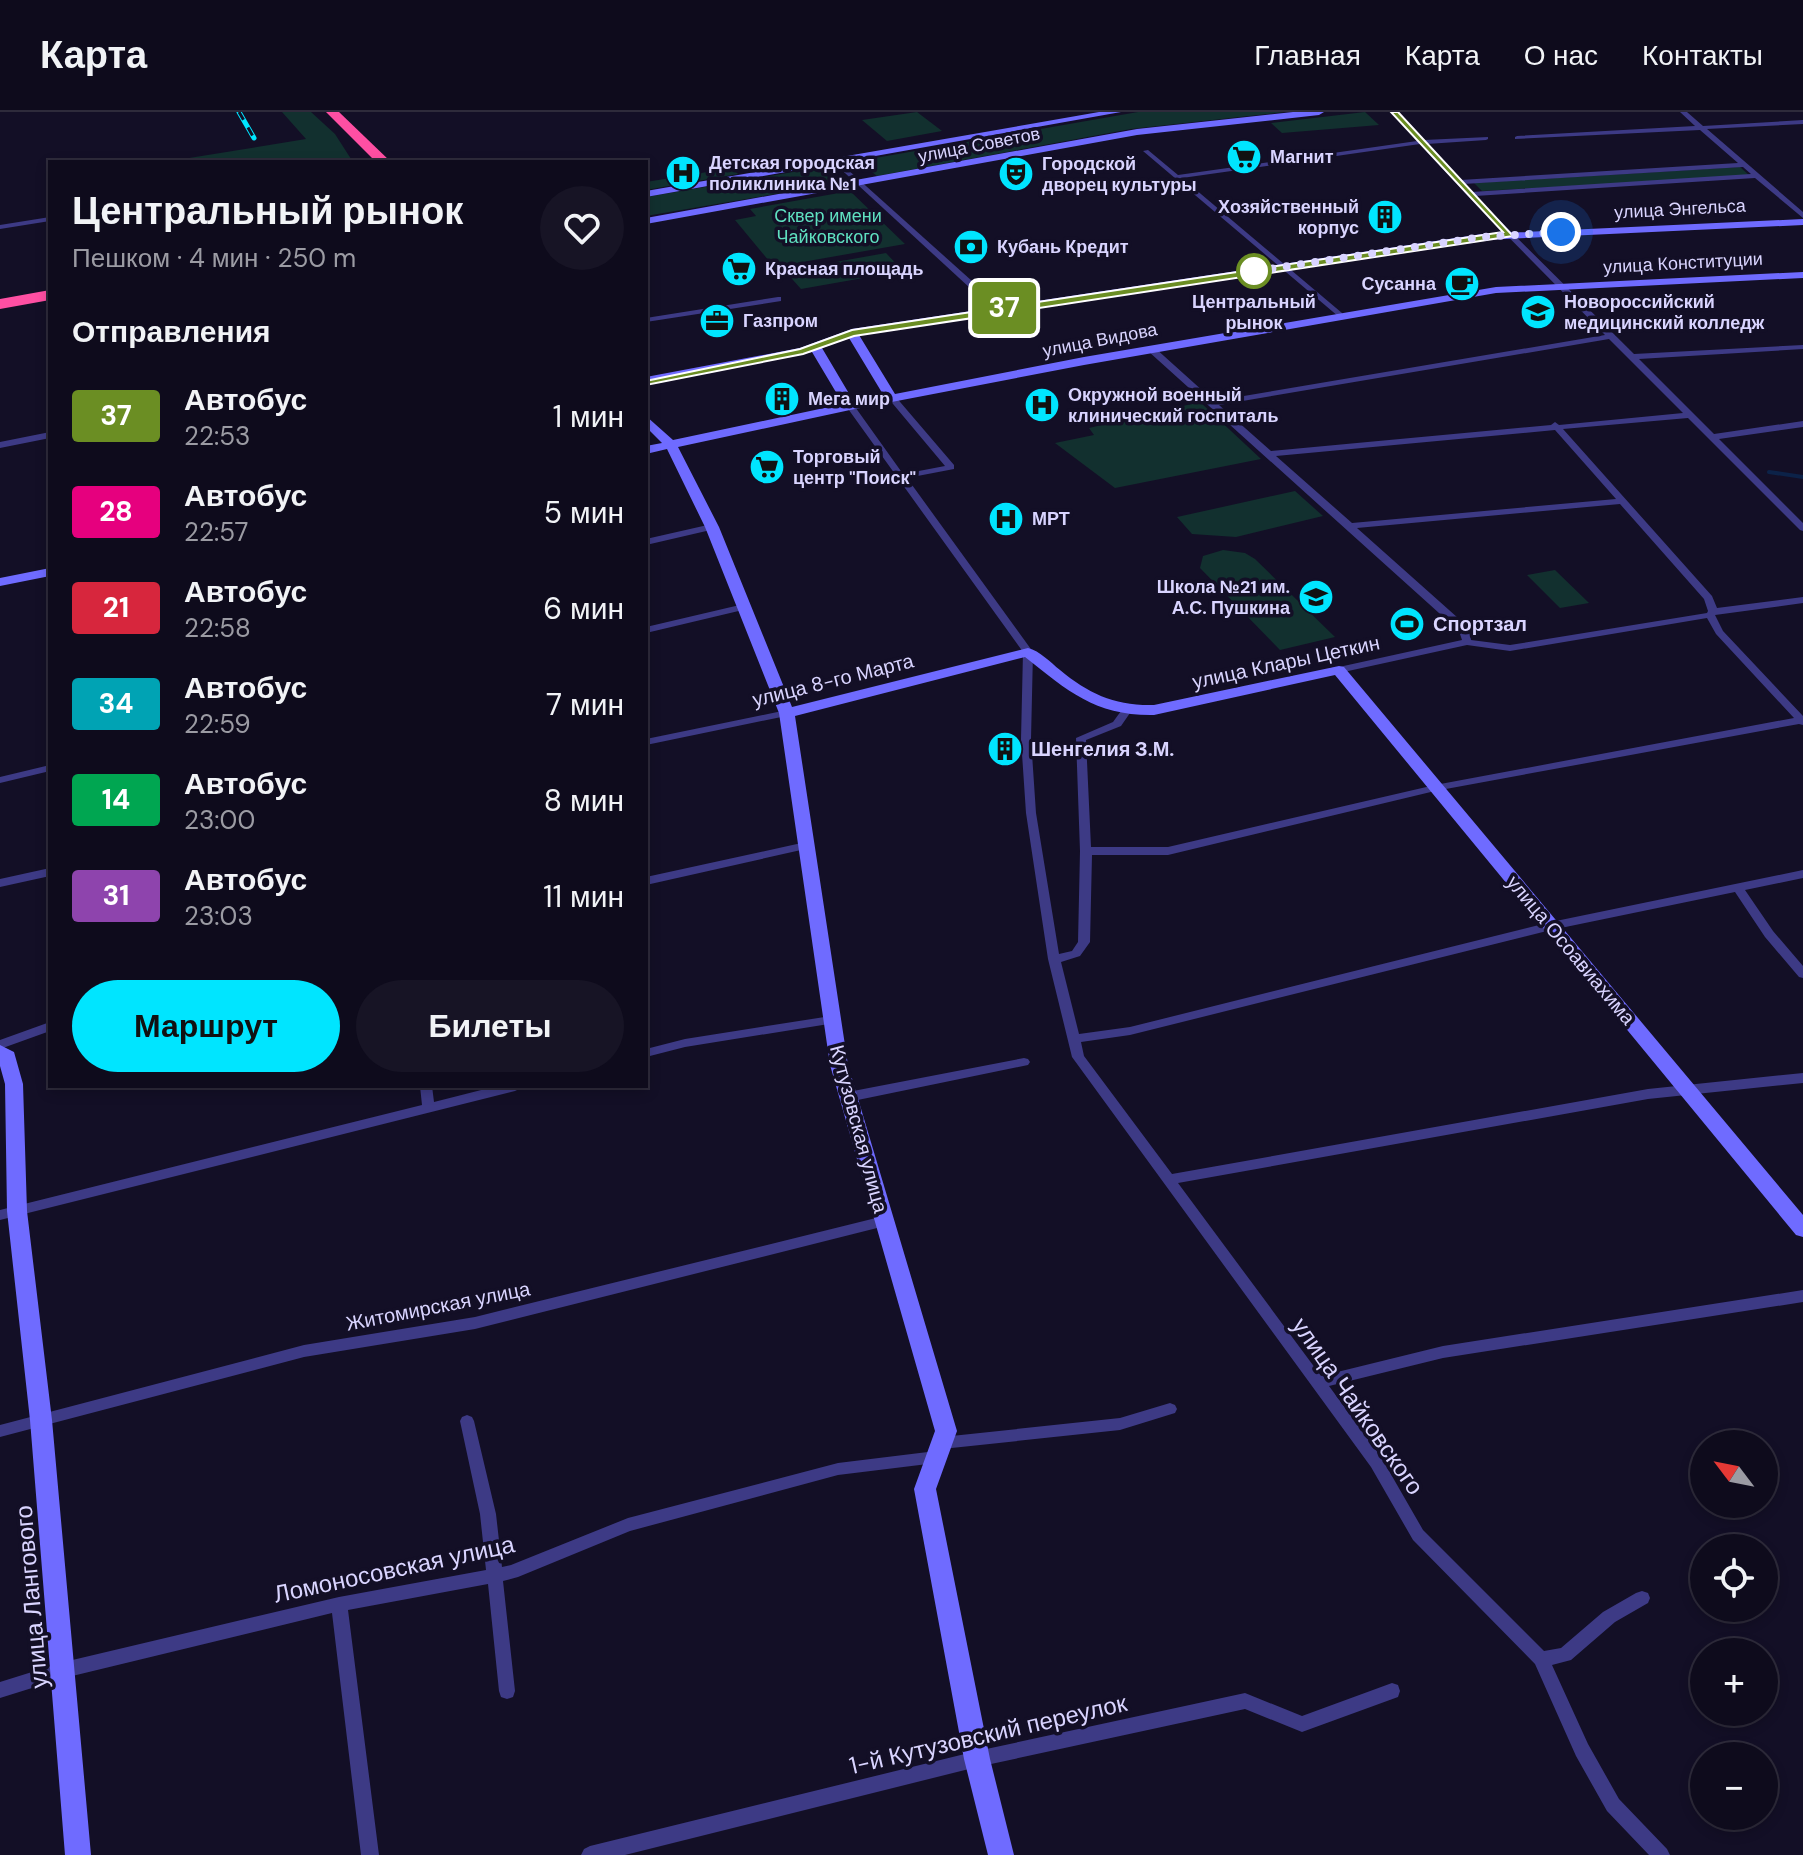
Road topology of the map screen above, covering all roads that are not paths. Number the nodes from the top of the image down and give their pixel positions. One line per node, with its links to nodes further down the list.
1 (332, 112): 12 (highway)
2 (1116, 112): 13 (street, улица Советов)
3 (1319, 112): 18 (street, улица Советов)
4 (1395, 112): 10 (street)
5 (1683, 112): 7 (street)
6 (1803, 122): 7 (street)
7 (1701, 127): 9 (street); 14 (street)
8 (1486, 138): 10 (street)
9 (1517, 138)
10 (1421, 142): 16 (street); 17 (street)
11 (1146, 151): 16 (street)
12 (382, 160)
13 (835, 161): 18 (street); 19 (street, улица Советов)
14 (1744, 165): 15 (street); 17 (street)
15 (1758, 176): 20 (street); 22 (street)
16 (1177, 177): 26 (street)
17 (1458, 182): 20 (street)
18 (861, 183): 23 (street, улица Советов); 33 (street)
19 (648, 194)
20 (1469, 194): 25 (street)
21 (48, 219): 24 (street)
22 (1803, 219): 25 (street, улица Энгельса)
23 (648, 221)
24 (0, 227)
25 (1510, 234): 26 (street, улица Энгельса); 28 (street)
26 (1284, 267): 33 (street, улица Энгельса); 35 (street)
27 (1803, 275): 28 (street, улица Конституции)
28 (1564, 288): 35 (street, улица Видова); 38 (street)
29 (48, 295): 31 (highway)
30 (778, 299): 36 (street)
31 (0, 304)
32 (48, 304): 34 (highway)
33 (998, 309): 37 (street, улица Энгельса)
34 (0, 313)
35 (1339, 315): 41 (street, улица Видова)
36 (648, 320)
37 (852, 333): 39 (street); 44 (street)
38 (1611, 336): 42 (street); 45 (street)
39 (815, 347): 43 (street); 46 (street)
40 (1803, 347): 42 (street)
41 (1151, 349): 44 (street, улица Видова); 45 (street)
42 (1632, 357): 47 (street)
43 (648, 381)
44 (892, 398): 46 (street, улица Видова); 57 (street)
45 (1215, 403): 56 (street)
46 (850, 406): 54 (street, улица Видова); 57 (street)
47 (1689, 415): 50 (street); 52 (street)
48 (648, 422): 54 (street, Кутузовская улица)
49 (1803, 424): 52 (street)
50 (1555, 425): 56 (street); 58 (street)
51 (48, 435): 53 (street)
52 (1713, 437): 61 (street)
53 (0, 445)
54 (671, 445): 55 (street, улица Видова); 60 (street, Кутузовская улица)
55 (648, 450)
56 (1271, 454): 59 (street)
57 (906, 479): 70 (street)
58 (1622, 501): 59 (street); 67 (street)
59 (1351, 526): 69 (street)
60 (712, 527): 62 (street); 66 (street, Кутузовская улица)
61 (1803, 528)
62 (648, 542)
63 (48, 572): 64 (street)
64 (0, 582)
65 (1803, 600): 67 (street, улица Клары Цеткин)
66 (744, 607): 68 (street); 72 (street, Кутузовская улица)
67 (1712, 613): 69 (street, улица Клары Цеткин); 74 (street)
68 (648, 630)
69 (1467, 642): 71 (street, улица Клары Цеткин)
70 (1028, 652): 72 (street, улица 8-го Марта); 73 (street, улица Клары Цеткин); 87 (street, улица Чайковского)
71 (1339, 670): 73 (street, улица Клары Цеткин); 78 (street, улица Осоавиахима)
72 (787, 713): 75 (street, улица 8-го Марта); 79 (street, Кутузовская улица)
73 (1125, 713): 80 (street)
74 (1802, 721): 78 (street)
75 (648, 742)
76 (48, 768): 77 (street)
77 (0, 780)
78 (1435, 788): 80 (street); 86 (street, улица Осоавиахима)
79 (806, 846): 83 (street); 89 (street, Кутузовская улица)
80 (1086, 851): 87 (street)
81 (48, 872): 84 (street)
82 (1803, 874): 85 (street)
83 (648, 881)
84 (0, 883)
85 (1738, 887): 86 (street); 88 (street)
86 (1551, 926): 91 (street); 99 (street, улица Осоавиахима)
87 (1054, 959): 91 (street, улица Чайковского)
88 (1803, 974)
89 (831, 1020): 94 (street); 100 (street, Кутузовская улица)
90 (48, 1027): 92 (street)
91 (1073, 1039): 102 (street, улица Чайковского)
92 (0, 1045)
93 (0, 1052): 103 (street, улица Лангового)
94 (648, 1052)
95 (1024, 1062): 100 (street)
96 (1803, 1078): 99 (street)
97 (426, 1088): 101 (street)
98 (507, 1088): 101 (street)
99 (1688, 1091): 102 (street); 105 (street, улица Осоавиахима)
100 (848, 1097): 104 (street, Кутузовская улица)
101 (429, 1108): 103 (street)
102 (1168, 1180): 107 (street, улица Чайковского)
103 (8, 1213): 109 (street, улица Лангового)
104 (884, 1221): 109 (street, Житомирская улица); 112 (street, Кутузовская улица)
105 (1803, 1229)
106 (1803, 1296): 107 (street)
107 (1318, 1383): 116 (street, улица Чайковского)
108 (1170, 1409): 112 (street, Ломоносовская улица)
109 (41, 1420): 111 (street, Житомирская улица); 117 (street, улица Лангового)
110 (467, 1421): 113 (street)
111 (0, 1431)
112 (939, 1450): 113 (street, Ломоносовская улица); 121 (street, Кутузовская улица)
113 (495, 1575): 115 (street, Ломоносовская улица); 119 (street)
114 (1642, 1598): 116 (street)
115 (339, 1604): 117 (street, Ломоносовская улица); 123 (street)
116 (1541, 1659): 126 (street, улица Чайковского)
117 (64, 1670): 118 (street, Ломоносовская улица); 122 (street, улица Лангового)
118 (0, 1690)
119 (507, 1691)
120 (1392, 1691): 121 (street, 1-й Кутузовский переулок)
121 (977, 1759): 124 (street, 1-й Кутузовский переулок); 125 (street, Кутузовская улица)
122 (78, 1855)
123 (370, 1855)
124 (590, 1855)
125 (1001, 1855)
126 (1661, 1855)

